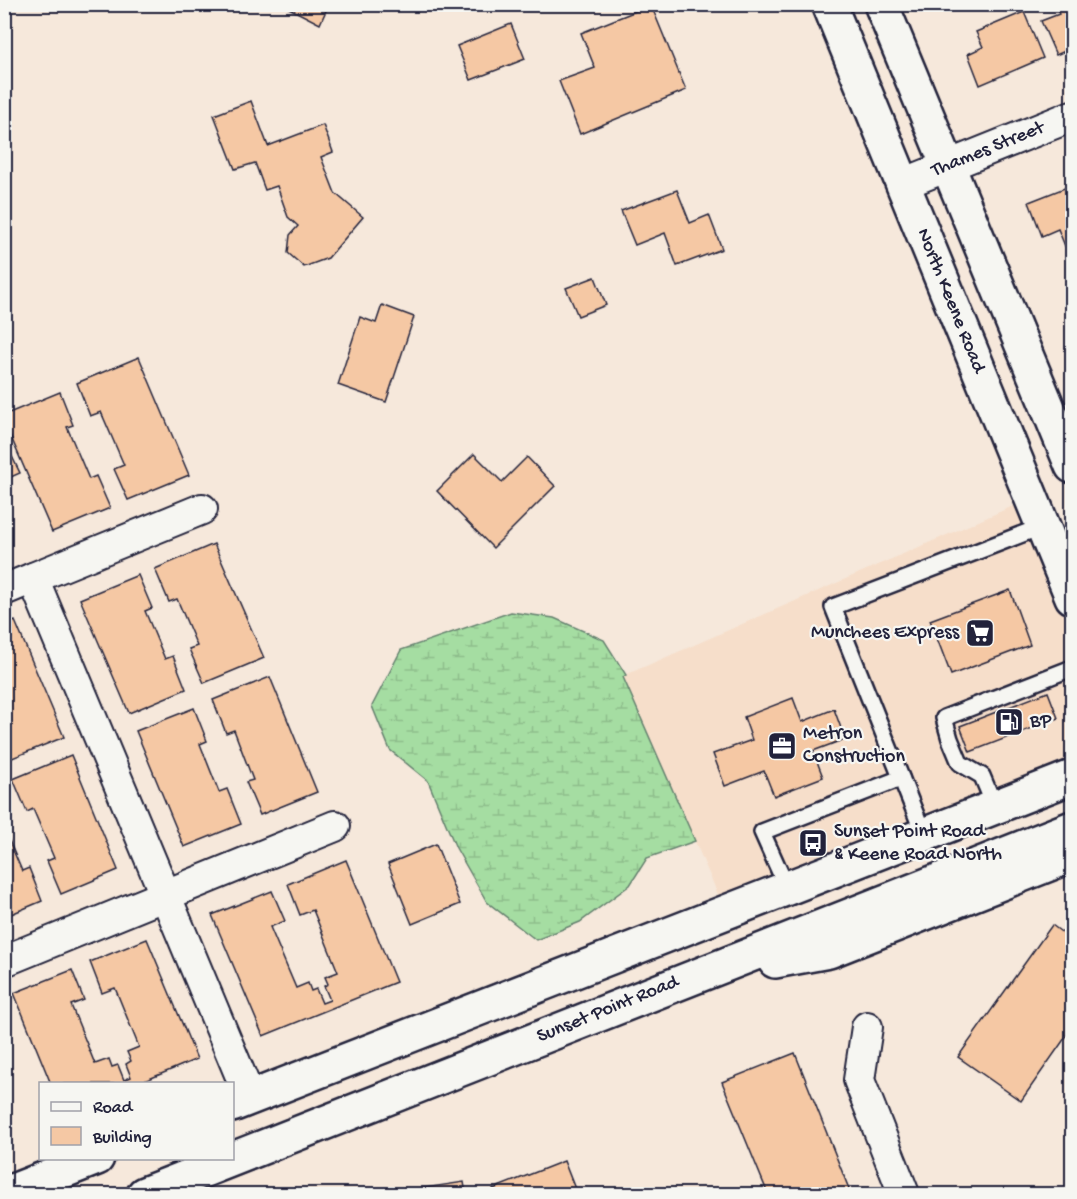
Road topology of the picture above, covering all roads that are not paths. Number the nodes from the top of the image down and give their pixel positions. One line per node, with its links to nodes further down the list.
1 (829, 4): 5 (main road, North Keene Road)
2 (881, 4): 4 (main road)
3 (1072, 116): 4 (street, Thames Street)
4 (947, 166): 5 (street, Thames Street); 7 (main road)
5 (903, 184): 6 (main road, North Keene Road)
6 (964, 333): 9 (main road, North Keene Road); 10 (main road)
7 (1069, 450)
8 (202, 509): 11 (street)
9 (1043, 526): 13 (main road, North Keene Road); 16 (lane)
10 (1072, 544)
11 (33, 578): 12 (street); 24 (street)
12 (4, 590)
13 (1072, 597)
14 (1072, 668): 17 (lane)
15 (1072, 777): 17 (main road)
16 (901, 778): 21 (lane); 23 (lane)
17 (995, 807): 21 (main road)
18 (1072, 809): 26 (main road)
19 (334, 826): 24 (street)
20 (1072, 828): 26 (main road, Sunset Point Road)
21 (924, 835): 23 (main road)
22 (1072, 855): 27 (main road)
23 (786, 888): 31 (main road)
24 (165, 895): 25 (street); 29 (street)
25 (4, 961)
26 (729, 963): 27 (main road, Sunset Point Road)
27 (694, 977): 32 (main road, Sunset Point Road)
28 (867, 1027): 37 (street)
29 (234, 1082)
30 (234, 1083): 31 (street)
31 (241, 1102)
32 (234, 1158)
33 (92, 1160): 35 (main road)
34 (230, 1160): 36 (main road, Sunset Point Road)
35 (14, 1193)
36 (144, 1194)
37 (904, 1194)

